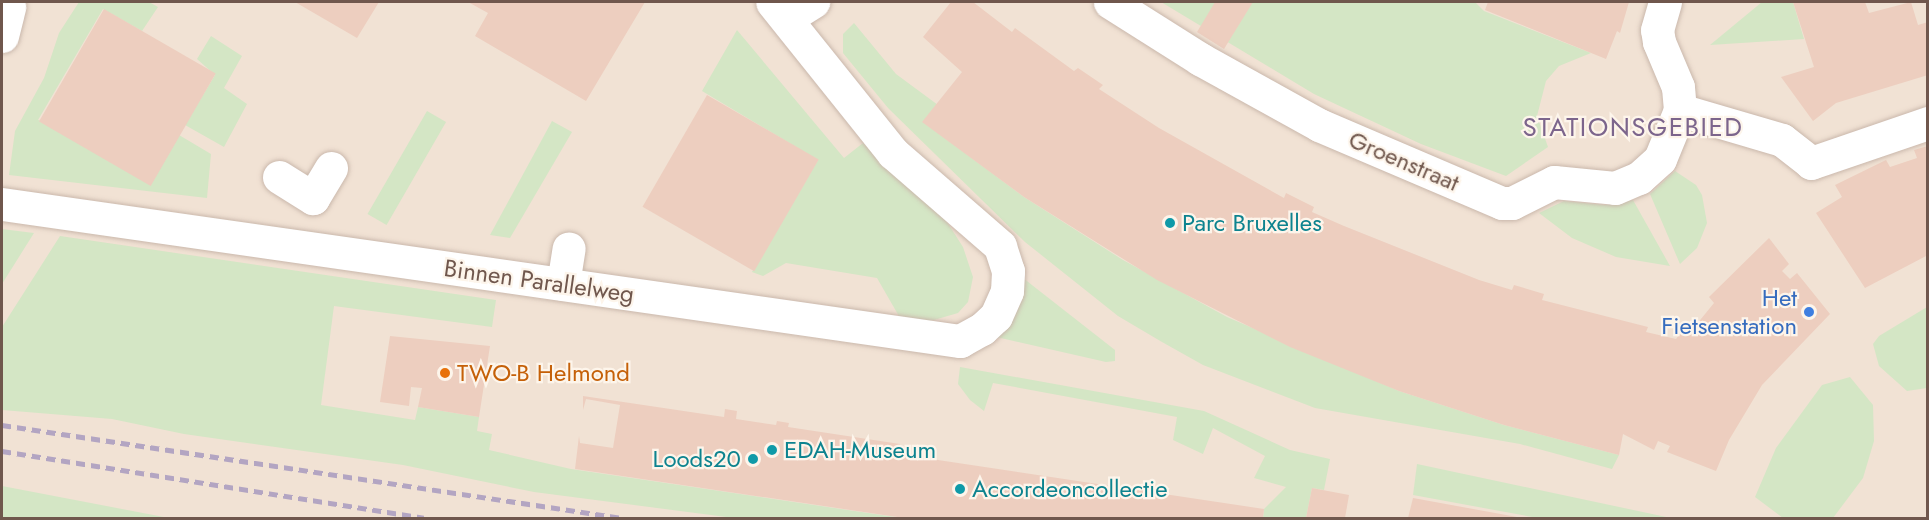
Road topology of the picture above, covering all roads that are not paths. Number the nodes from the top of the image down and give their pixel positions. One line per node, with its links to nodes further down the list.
1 (1110, 2): 4 (street, Groenstraat)
2 (1665, 2): 4 (street)
3 (790, 7): 12 (street, Binnen Parallelweg)
4 (1680, 110): 5 (street)
5 (1928, 123)
6 (331, 168): 8 (street)
7 (279, 177): 8 (street)
8 (313, 198): 10 (street)
9 (2, 204): 10 (street, Binnen Parallelweg)
10 (306, 247): 12 (street, Binnen Parallelweg)
11 (569, 248): 12 (street)
12 (563, 284)

